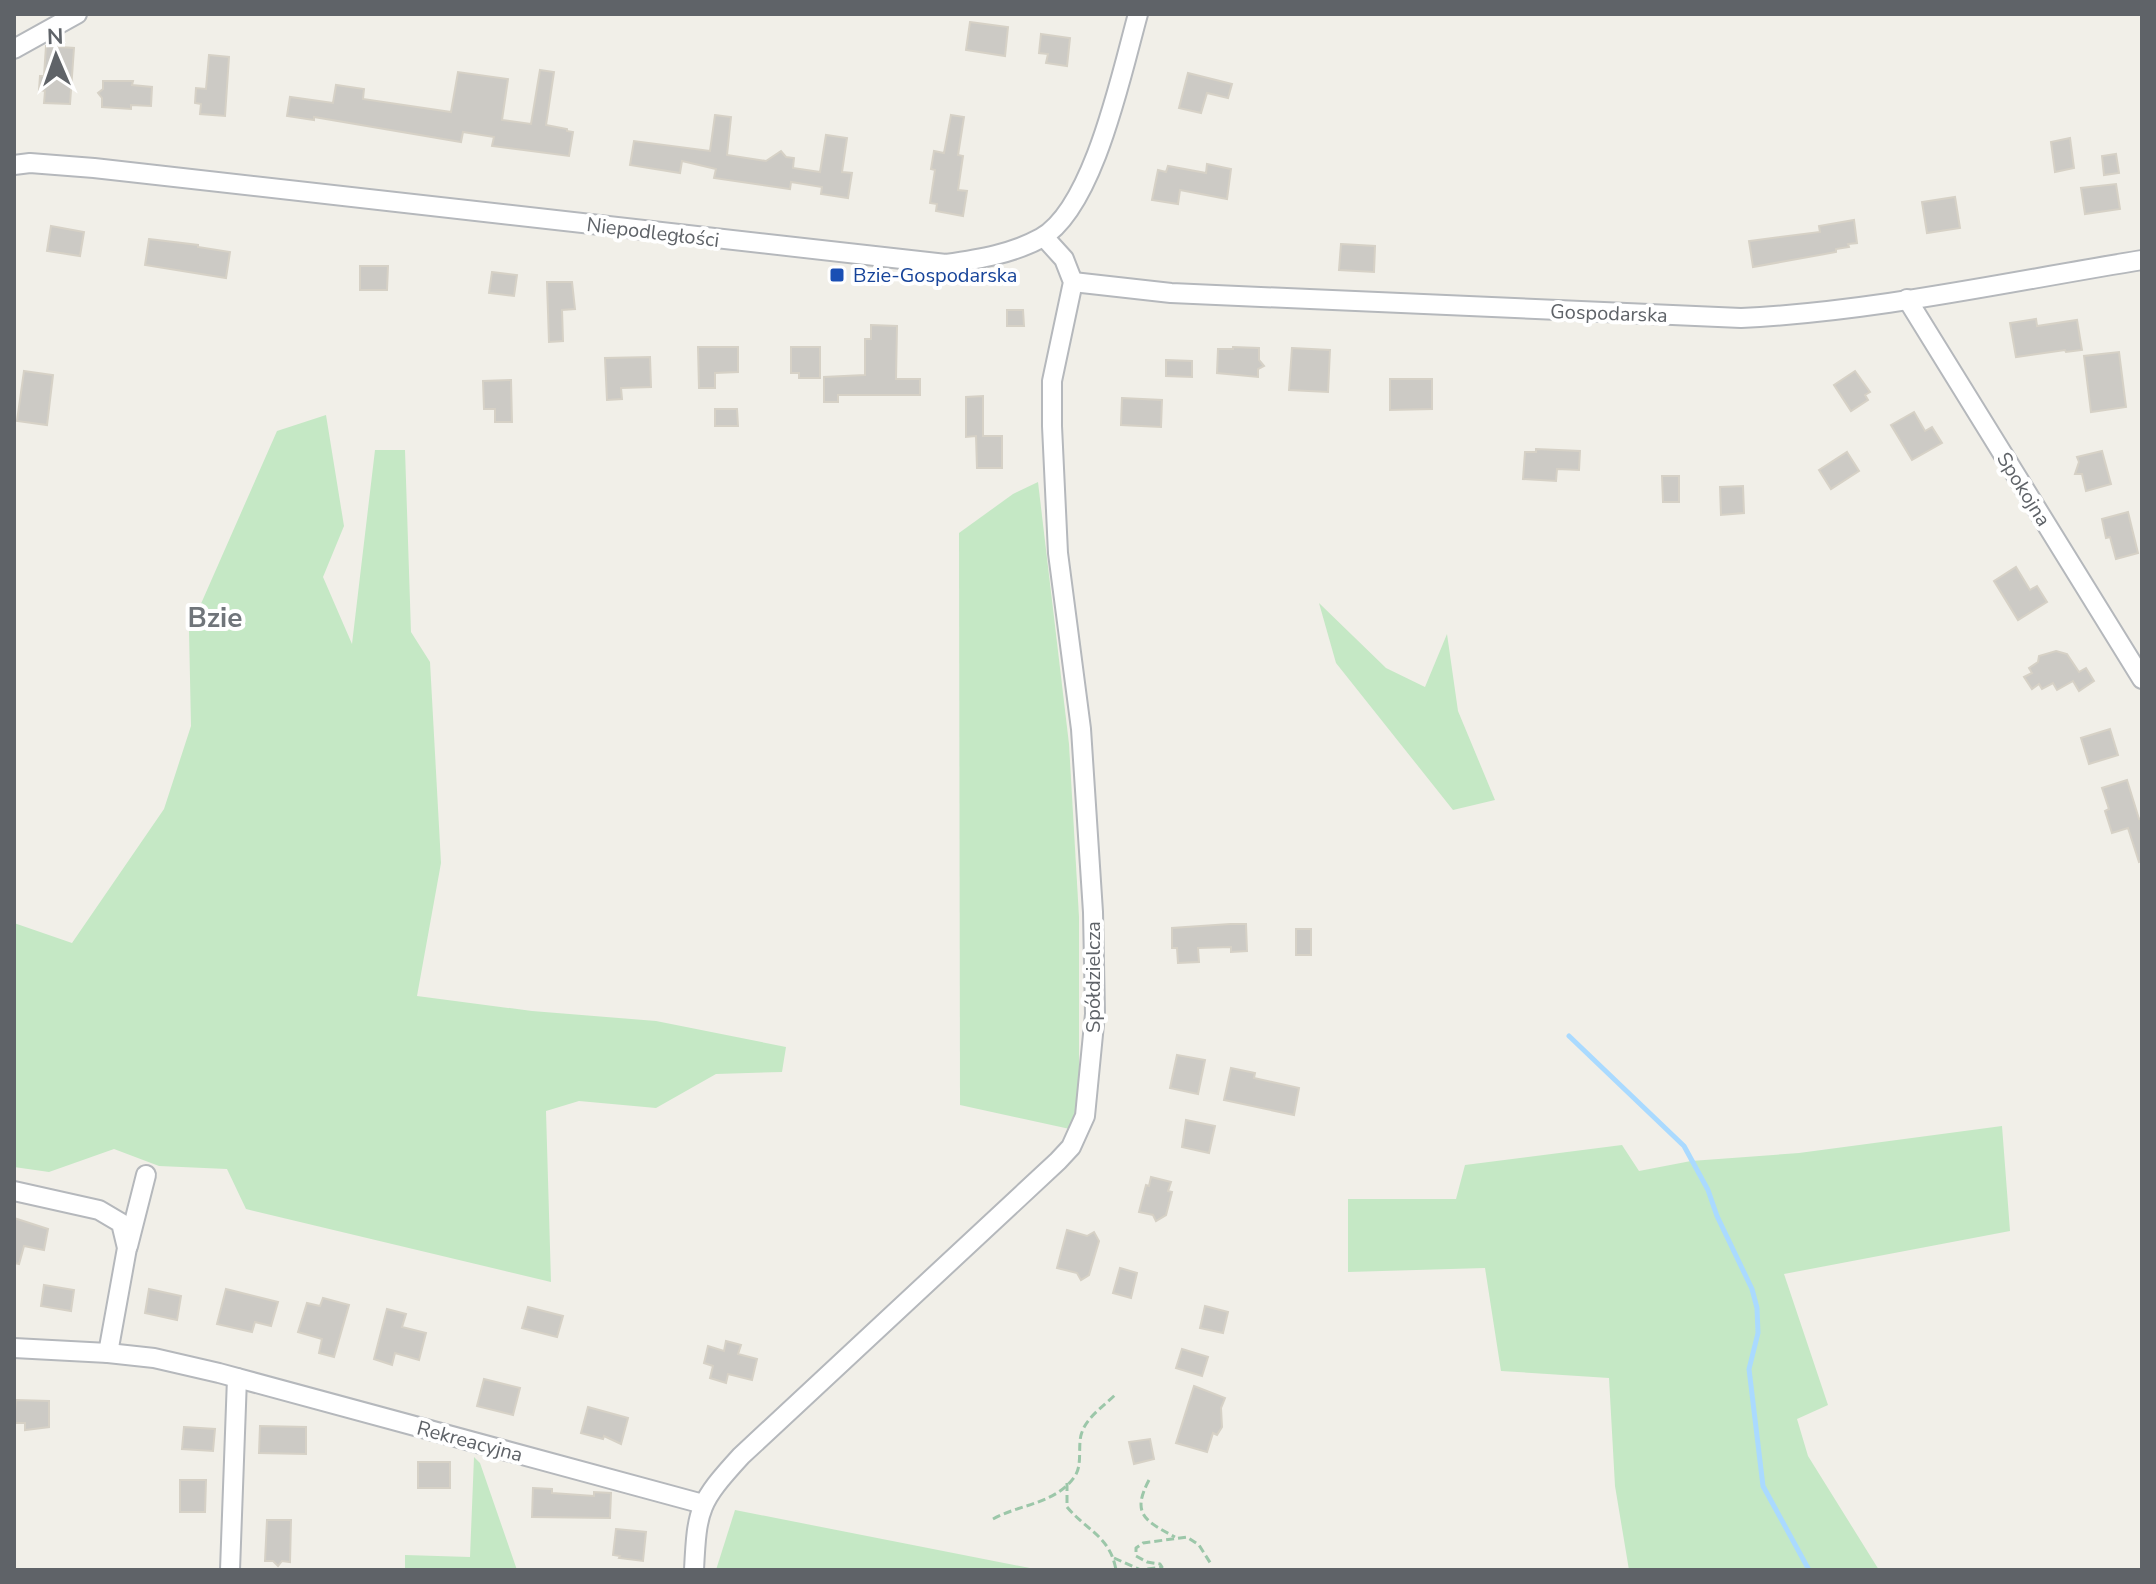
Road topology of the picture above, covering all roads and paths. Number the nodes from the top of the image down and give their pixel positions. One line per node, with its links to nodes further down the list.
1 (77, 14): 3 (street)
2 (1138, 14): 5 (street, Niepodległości)
3 (14, 49)
4 (14, 165): 5 (street, Niepodległości)
5 (1044, 237): 7 (street)
6 (2142, 260): 8 (street, Gospodarska)
7 (1073, 282): 8 (street, Gospodarska); 19 (street, Spółdzielcza)
8 (1907, 299): 9 (street, Spokojna)
9 (2142, 679)
10 (146, 1175): 12 (street)
11 (14, 1191): 12 (street)
12 (127, 1248): 14 (street)
13 (14, 1348): 14 (street, Rekreacyjna)
14 (108, 1353): 15 (street, Rekreacyjna)
15 (237, 1378): 19 (street, Rekreacyjna); 24 (street)
16 (1116, 1394): 18 (path)
17 (1149, 1480): 21 (path)
18 (1067, 1483): 20 (path); 22 (path)
19 (703, 1504): 25 (street, Spółdzielcza)
20 (993, 1519)
21 (1175, 1537): 22 (path); 23 (path)
22 (1114, 1558): 26 (path)
23 (1211, 1564)
24 (230, 1570)
25 (694, 1570)
26 (1116, 1570)

